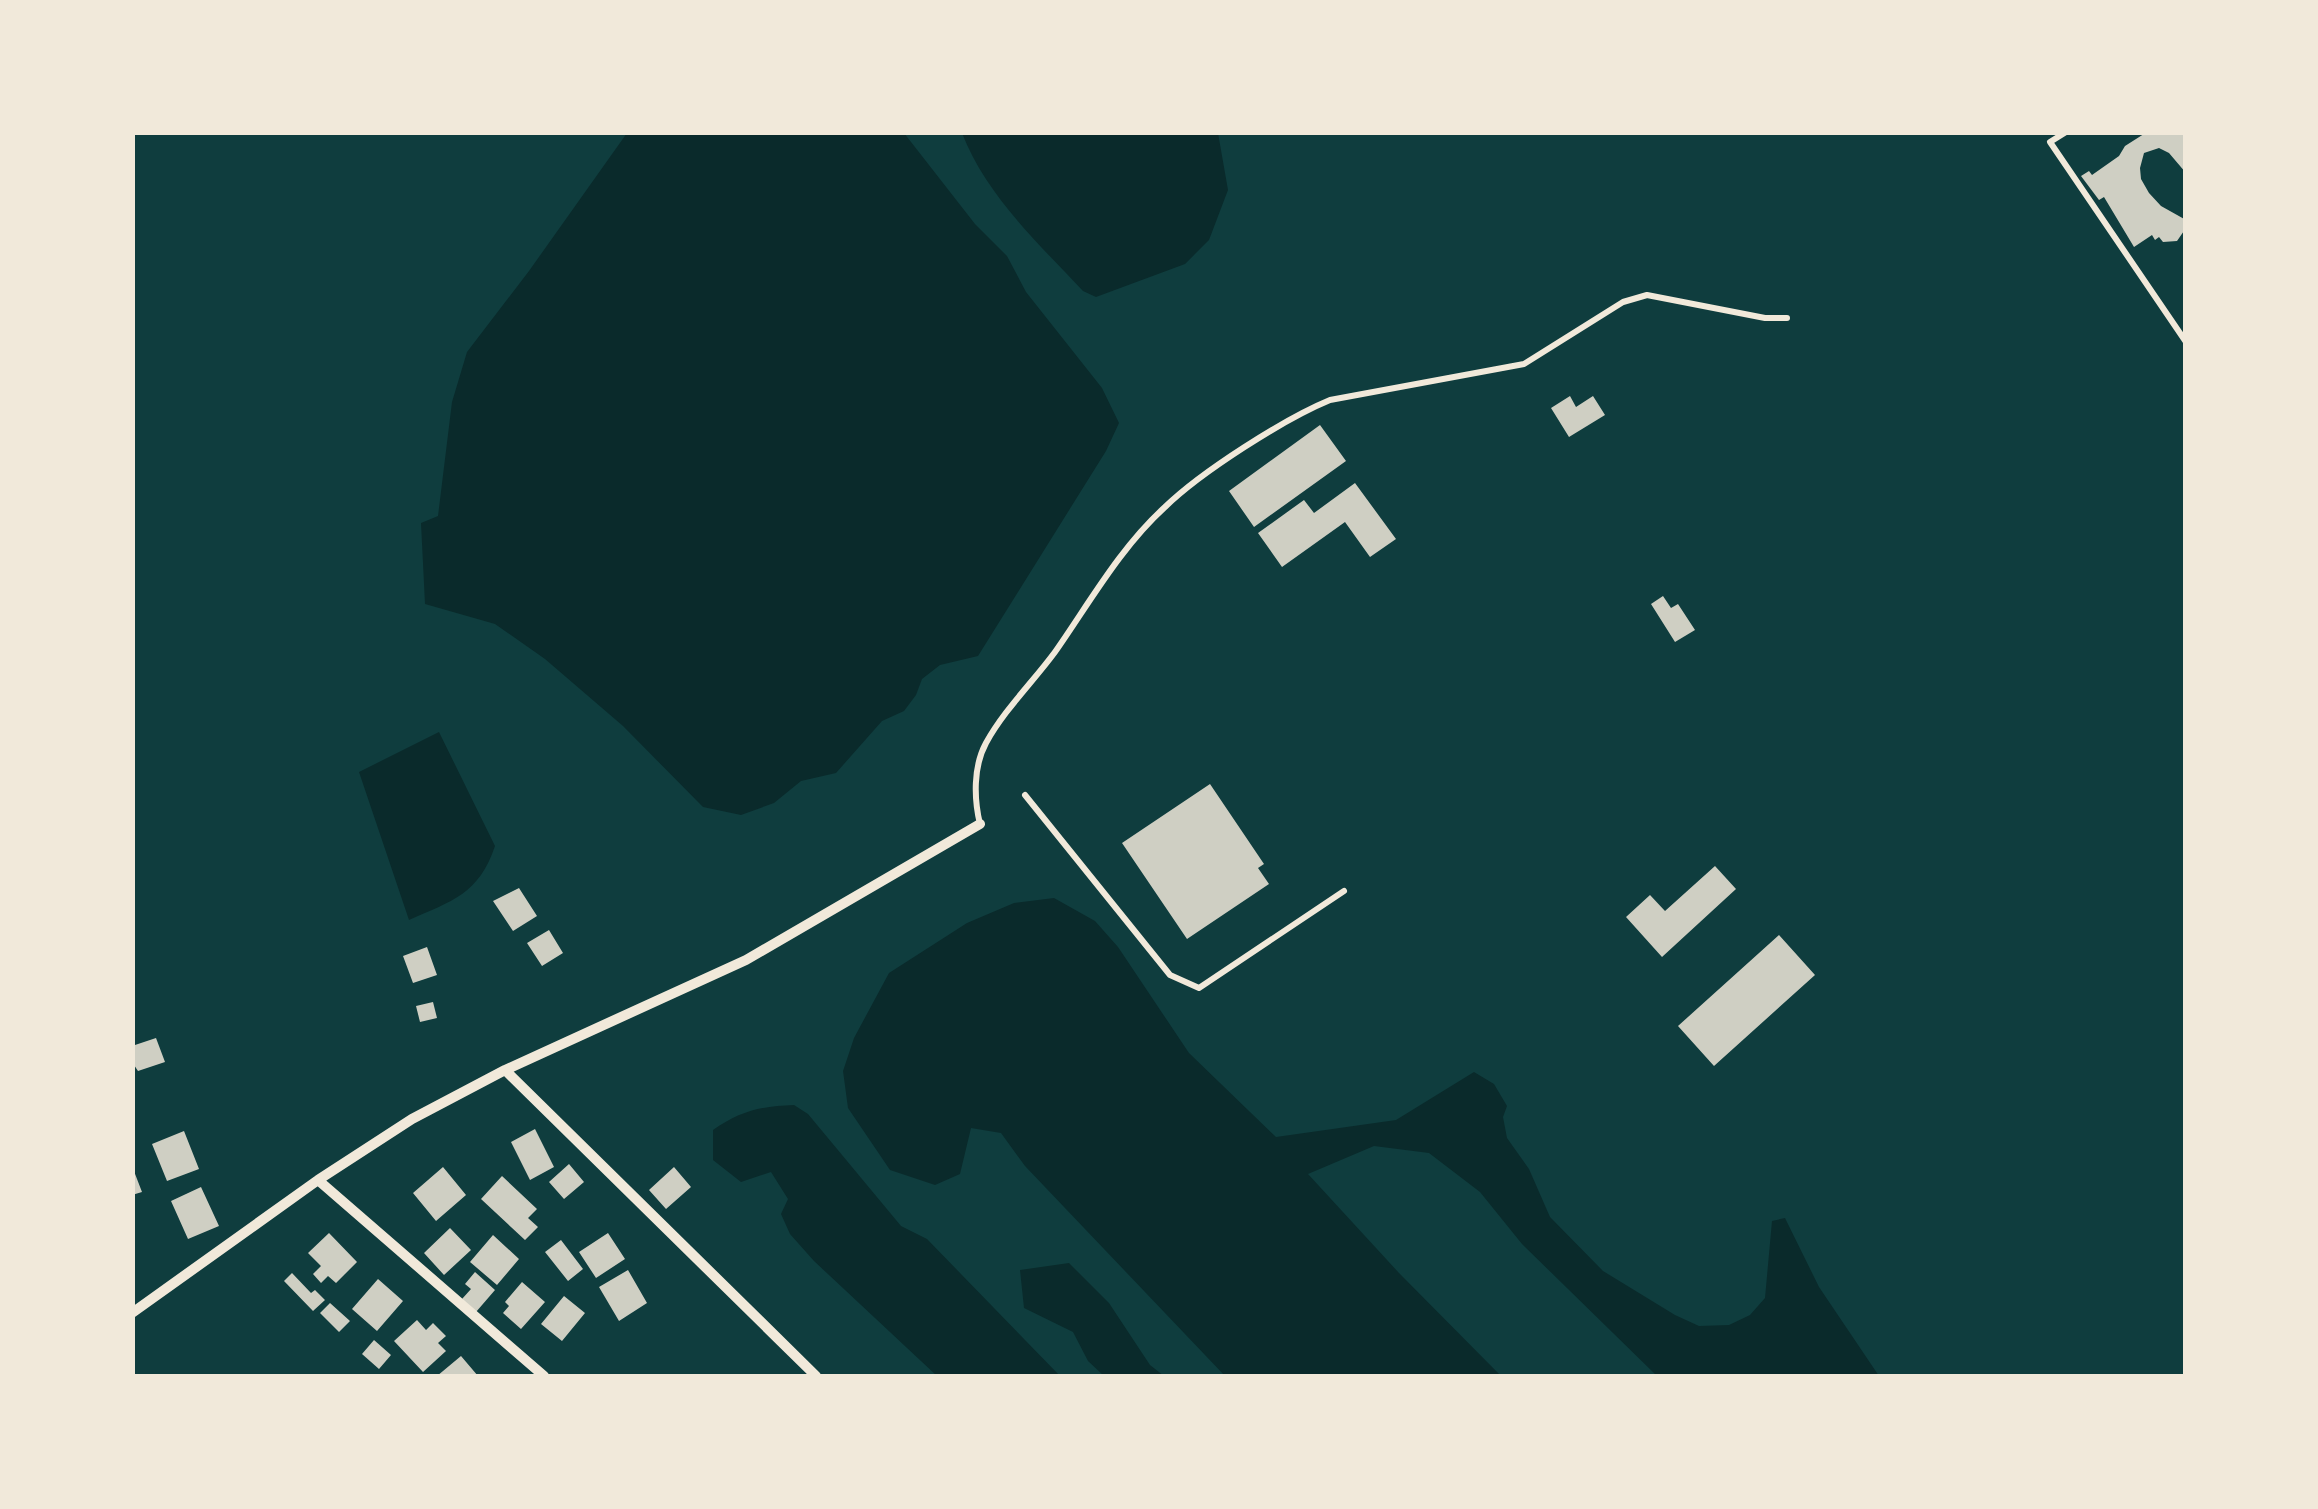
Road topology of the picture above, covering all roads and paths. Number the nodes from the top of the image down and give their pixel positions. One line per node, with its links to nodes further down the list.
1 (2066, 132): 3 (lane)
2 (1787, 318): 5 (lane)
3 (2185, 339)
4 (1026, 795): 6 (lane)
5 (980, 824): 7 (street)
6 (1344, 891)
7 (506, 1070): 8 (street); 11 (street)
8 (318, 1180): 9 (street); 10 (street)
9 (132, 1313)
10 (544, 1376)
11 (816, 1376)

